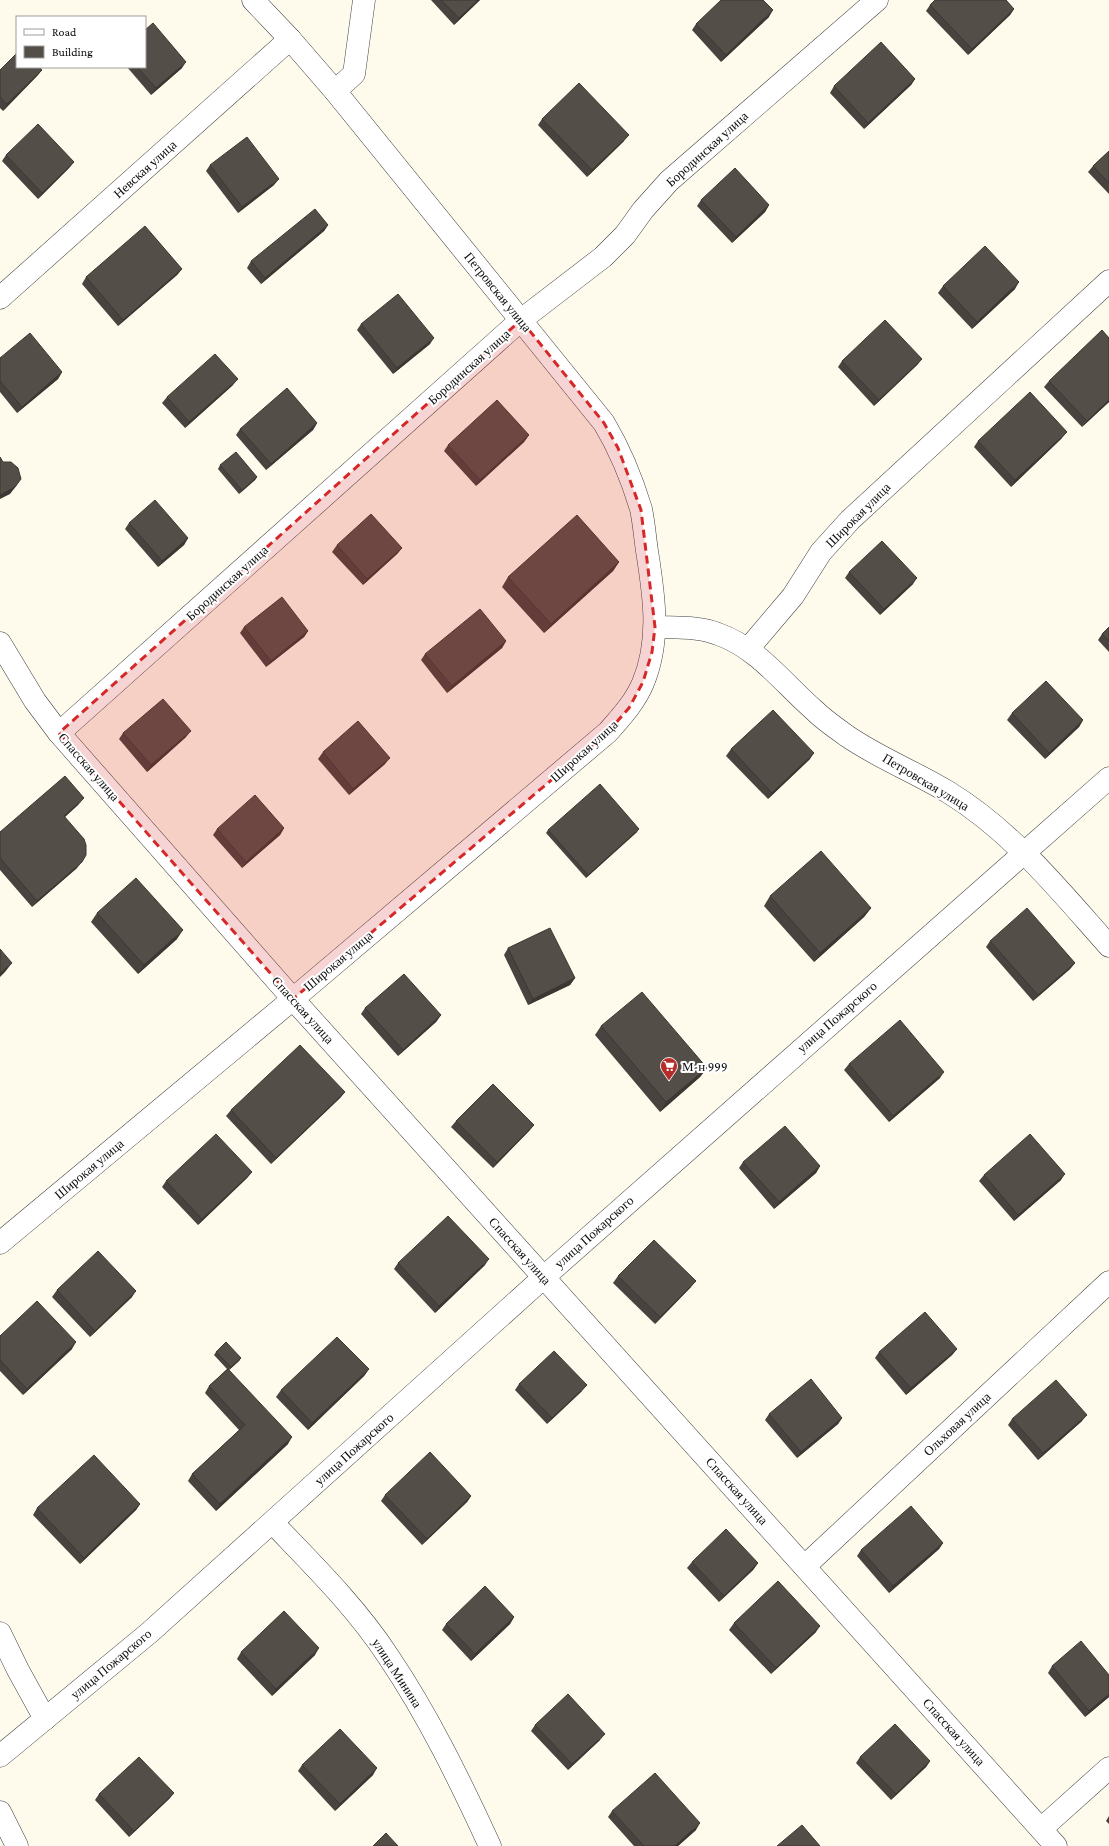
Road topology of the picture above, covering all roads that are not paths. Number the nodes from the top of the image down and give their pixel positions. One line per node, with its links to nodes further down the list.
1 (253, 0): 4 (street, Петровская улица)
2 (364, 0): 5 (street)
3 (877, 0): 8 (street, Бородинская улица)
4 (290, 39): 5 (street, Петровская улица); 7 (street, Невская улица)
5 (335, 91): 8 (street, Петровская улица)
6 (1109, 281): 11 (street, Широкая улица)
7 (0, 298)
8 (521, 320): 9 (street, Петровская улица); 12 (street, Бородинская улица)
9 (655, 627): 11 (street); 16 (street, Широкая улица)
10 (0, 643): 12 (street, Спасская улица)
11 (748, 649): 14 (street, Петровская улица)
12 (59, 733): 16 (street, Спасская улица)
13 (1109, 778): 14 (street, улица Пожарского)
14 (1025, 853): 15 (street, Петровская улица); 18 (street, улица Пожарского)
15 (1109, 946)
16 (293, 999): 17 (street, Широкая улица); 18 (street, Спасская улица)
17 (0, 1243)
18 (544, 1277): 20 (street, улица Пожарского); 21 (street, Спасская улица)
19 (1109, 1282): 21 (street, Ольховая улица)
20 (273, 1523): 23 (street, улица Пожарского); 29 (street, улица Минина)
21 (805, 1566): 27 (street, Спасская улица)
22 (0, 1633): 23 (street)
23 (45, 1719): 24 (street, улица Пожарского)
24 (0, 1756)
25 (1109, 1768): 27 (street)
26 (0, 1812): 28 (street)
27 (1041, 1829): 30 (street, Спасская улица)
28 (16, 1846)
29 (490, 1846)
30 (1056, 1846)

